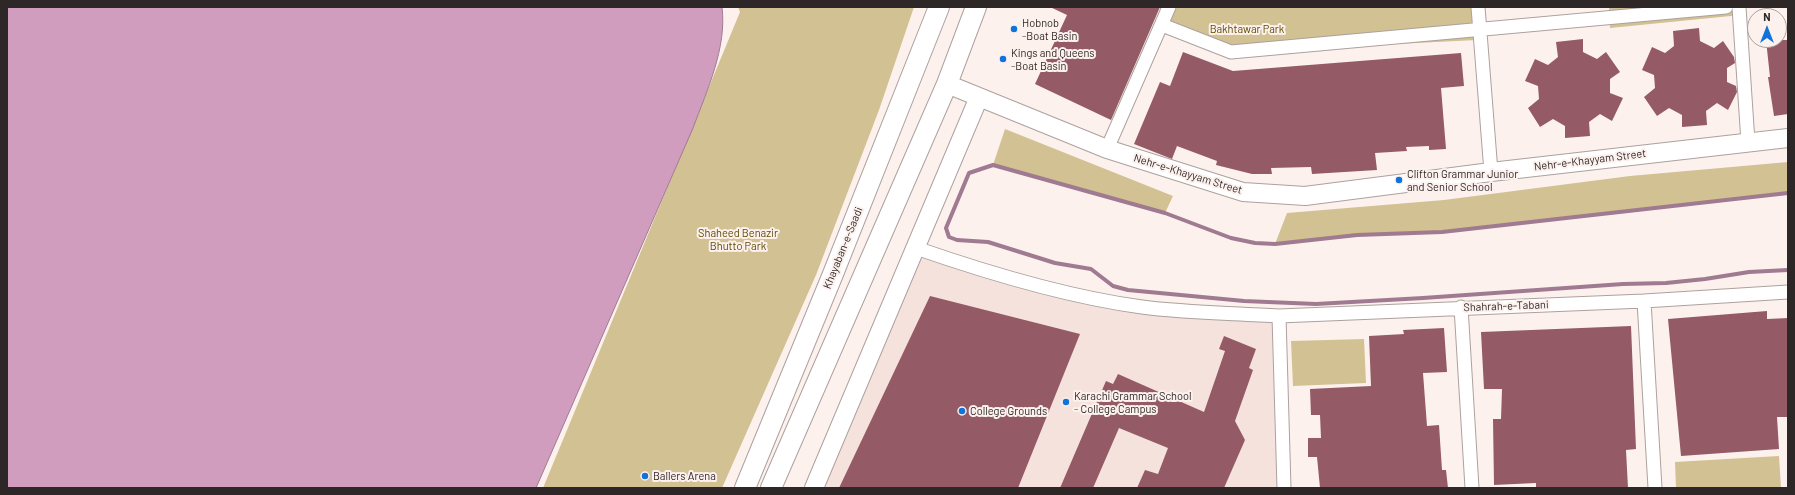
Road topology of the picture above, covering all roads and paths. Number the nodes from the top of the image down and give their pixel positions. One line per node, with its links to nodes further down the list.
1 (939, 7): 20 (main road, Khayaban-e-Saadi)
2 (976, 7): 9 (main road)
3 (1169, 7): 7 (street)
4 (1478, 7): 8 (street)
5 (1726, 7): 8 (street)
6 (1739, 7): 12 (street)
7 (1162, 25): 8 (street); 13 (street)
8 (1479, 28): 14 (street)
9 (947, 84): 10 (street, Nehr-e-Khayyam Street); 21 (main road)
10 (979, 97): 13 (street, Nehr-e-Khayyam Street); 15 (street)
11 (1788, 138): 12 (street, Nehr-e-Khayyam Street)
12 (1748, 142): 14 (street, Nehr-e-Khayyam Street)
13 (1107, 149): 14 (street, Nehr-e-Khayyam Street)
14 (1491, 172)
15 (916, 248): 19 (street, Shahrah-e-Tabani); 22 (street)
16 (1788, 292): 17 (street, Shahrah-e-Tabani)
17 (1644, 301): 18 (street, Shahrah-e-Tabani); 25 (street)
18 (1462, 307): 19 (street, Shahrah-e-Tabani); 24 (street)
19 (1279, 316): 23 (street)
20 (745, 488)
21 (772, 488)
22 (814, 488)
23 (1284, 488)
24 (1472, 488)
25 (1656, 488)

